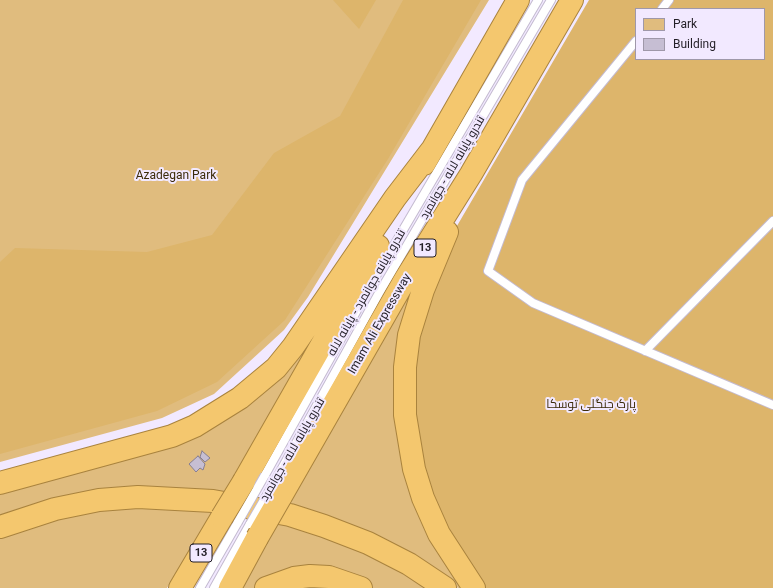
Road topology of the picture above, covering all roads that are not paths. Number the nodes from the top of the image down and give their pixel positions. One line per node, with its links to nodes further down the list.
1 (518, 0): 8 (highway, 13)
2 (538, 0): 15 (lane, تندرو پایانه جوانمرد - پایانه لاله, bridge)
3 (551, 0): 14 (lane, تندرو پایانه لاله - جوانمرد)
4 (572, 0): 9 (highway, Imam Ali Expressway / 13)
5 (669, 0): 6 (lane)
6 (663, 8)
7 (635, 42): 11 (lane)
8 (431, 151): 13 (highway); 15 (highway, 13, bridge)
9 (471, 174): 14 (highway, Imam Ali Expressway / 13); 25 (highway)
10 (773, 221): 11 (lane)
11 (645, 351): 12 (lane)
12 (773, 405)
13 (0, 483)
14 (277, 489): 17 (highway, Imam Ali Expressway / 13, bridge)
15 (230, 520): 18 (highway, 13); 19 (lane, تندرو پایانه جوانمرد - پایانه لاله)
16 (0, 527): 24 (highway)
17 (254, 531): 20 (lane); 21 (highway, Imam Ali Expressway / 13)
18 (180, 588)
19 (200, 588)
20 (214, 588)
21 (230, 588)
22 (266, 588): 23 (highway)
23 (361, 588)
24 (445, 588)
25 (474, 588)

